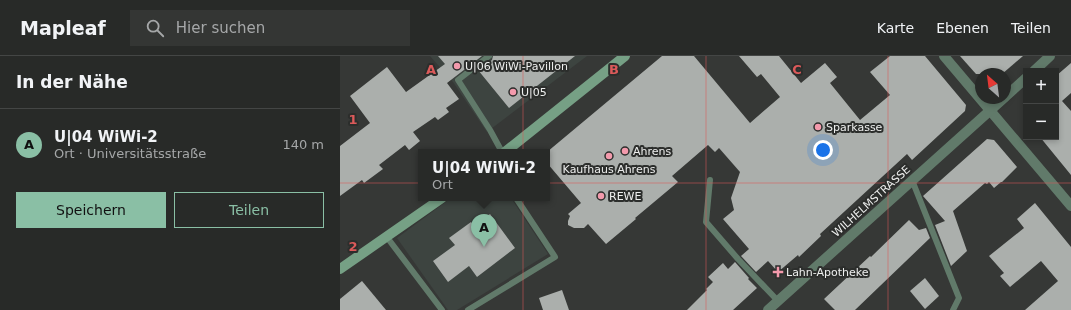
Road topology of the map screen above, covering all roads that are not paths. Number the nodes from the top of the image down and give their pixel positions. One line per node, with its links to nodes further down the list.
1 (489, 56): 10 (lane)
2 (625, 56): 11 (main road)
3 (944, 56): 9 (street)
4 (1050, 56): 5 (street)
5 (1037, 68)
6 (1023, 81): 7 (street, WILHELMSTRASSE)
7 (1011, 92)
8 (998, 104): 9 (street, WILHELMSTRASSE)
9 (991, 110): 13 (street, WILHELMSTRASSE); 16 (street)
10 (500, 149)
11 (515, 149)
12 (710, 180): 19 (lane)
13 (912, 180): 19 (street, WILHELMSTRASSE); 23 (lane)
14 (438, 201): 17 (main road)
15 (518, 201): 21 (lane)
16 (1071, 206)
17 (386, 236): 18 (main road); 20 (lane)
18 (340, 269)
19 (778, 301): 22 (street, WILHELMSTRASSE)
20 (442, 310)
21 (468, 310)
22 (768, 310)
23 (953, 310)

